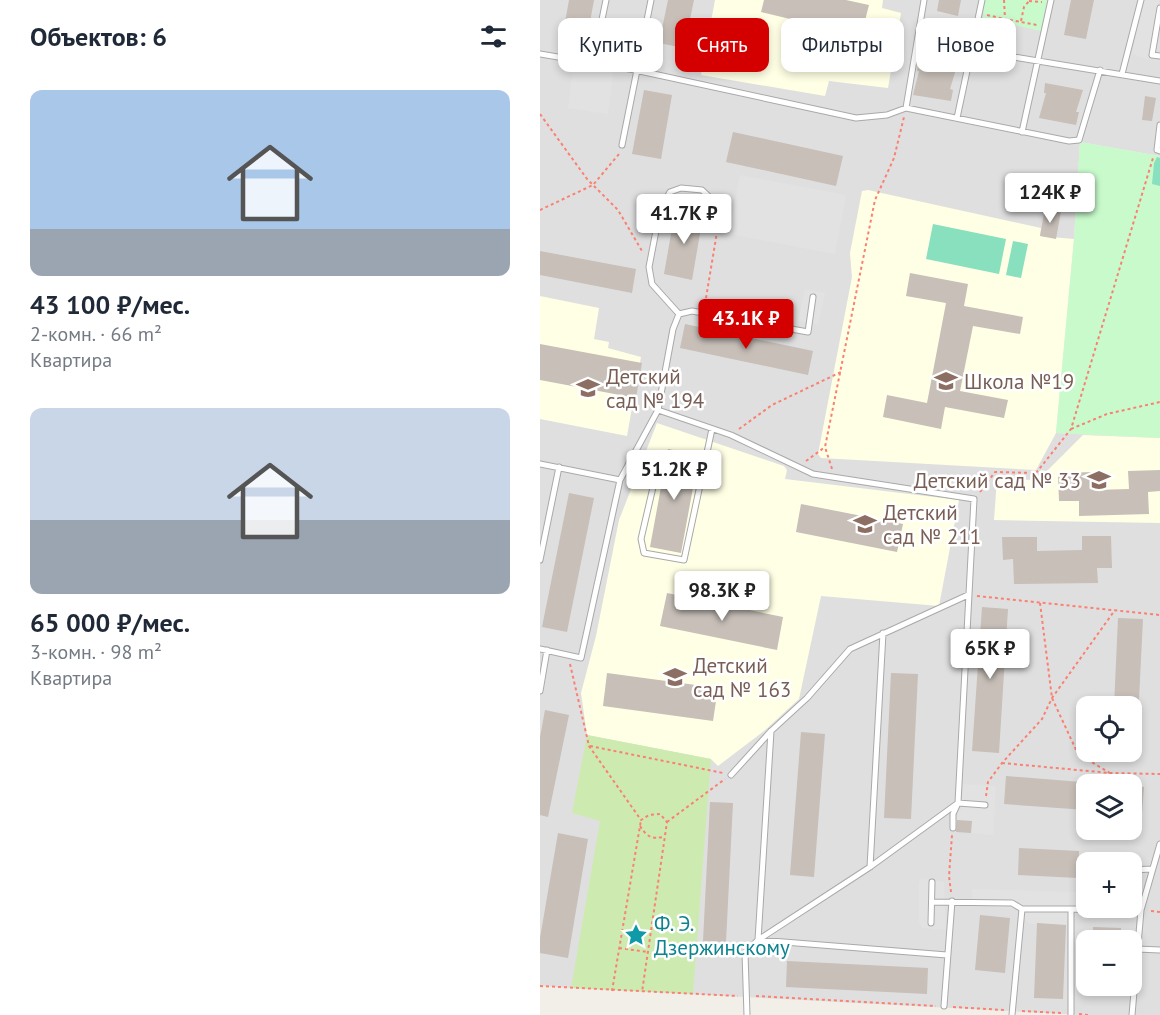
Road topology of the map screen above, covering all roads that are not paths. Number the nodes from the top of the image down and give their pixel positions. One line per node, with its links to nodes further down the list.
1 (606, 0): 8 (lane)
2 (651, 0): 9 (lane)
3 (924, 0): 10 (lane)
4 (982, 0): 11 (lane)
5 (1141, 0): 22 (lane)
6 (1051, 1): 17 (lane)
7 (1160, 9): 14 (lane)
8 (602, 18)
9 (647, 18)
10 (921, 18)
11 (978, 18)
12 (916, 48): 24 (lane)
13 (540, 54): 15 (lane)
14 (1160, 56)
15 (558, 57)
16 (1016, 57): 17 (lane)
17 (1038, 60): 18 (lane); 27 (lane)
18 (1100, 70): 22 (lane); 27 (lane)
19 (635, 72): 28 (lane)
20 (644, 72): 24 (lane)
21 (966, 72): 25 (lane)
22 (1122, 74): 23 (lane)
23 (1160, 81)
24 (906, 108): 25 (lane)
25 (957, 118): 27 (lane)
26 (1160, 125): 29 (lane)
27 (1022, 132)
28 (622, 145)
29 (1158, 150)
30 (718, 224): 32 (lane)
31 (813, 297): 32 (lane)
32 (679, 314): 33 (lane)
33 (658, 410): 34 (lane); 37 (lane)
34 (712, 429): 38 (lane); 40 (lane)
35 (540, 464): 36 (lane)
36 (559, 467): 37 (lane); 39 (lane)
37 (620, 480): 42 (lane)
38 (654, 483)
39 (540, 560)
40 (968, 595): 41 (lane); 46 (lane)
41 (883, 633): 44 (lane); 50 (lane)
42 (543, 650): 43 (lane)
43 (540, 691)
44 (771, 731): 45 (lane); 61 (lane)
45 (731, 775)
46 (958, 803): 47 (lane); 48 (lane); 50 (lane)
47 (985, 805)
48 (953, 828)
49 (1160, 844): 51 (lane)
50 (870, 867): 61 (lane)
51 (1152, 869): 52 (lane); 56 (lane)
52 (1142, 870)
53 (932, 882): 55 (lane)
54 (952, 901): 55 (lane); 57 (lane); 64 (lane)
55 (932, 902): 60 (lane)
56 (1142, 906)
57 (1022, 909): 58 (lane); 67 (lane)
58 (1071, 909): 59 (lane); 68 (lane)
59 (1076, 909)
60 (931, 923)
61 (758, 940): 64 (lane); 69 (lane)
62 (1142, 949): 63 (lane)
63 (1160, 950)
64 (947, 955): 66 (lane)
65 (1133, 996): 70 (lane)
66 (944, 1006)
67 (1012, 1013)
68 (1071, 1014)
69 (747, 1015)
70 (1132, 1015)

